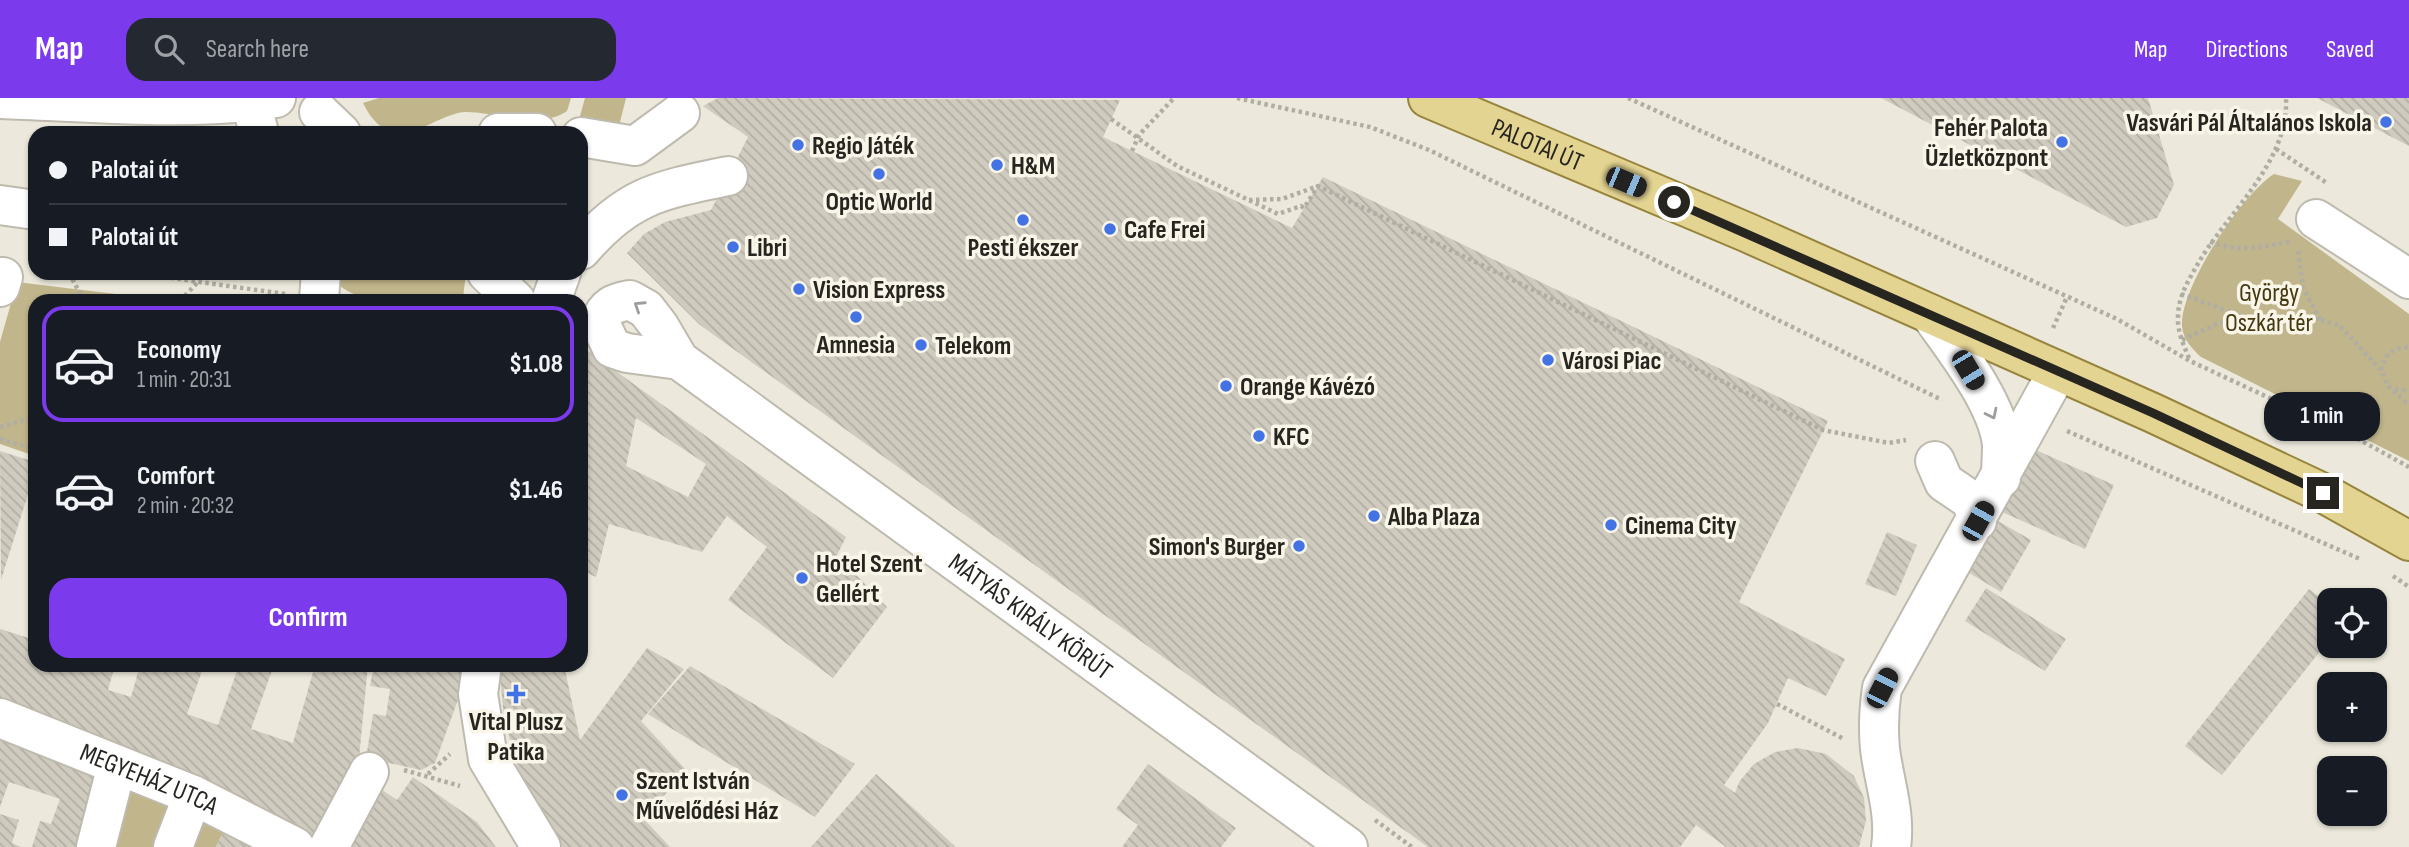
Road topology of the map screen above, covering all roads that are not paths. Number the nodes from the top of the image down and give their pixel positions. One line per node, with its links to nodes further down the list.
1 (1428, 98): 16 (main road, PALOTAI ÚT)
2 (0, 99): 3 (street)
3 (259, 108)
4 (680, 113): 6 (street)
5 (588, 138): 6 (street)
6 (635, 146): 8 (street)
7 (729, 176): 8 (street)
8 (660, 190): 12 (street)
9 (0, 205): 10 (street)
10 (28, 209)
11 (2316, 219): 13 (street)
12 (588, 242)
13 (2409, 279)
14 (494, 280): 15 (street)
15 (509, 294)
16 (1930, 314): 18 (main road, PALOTAI ÚT); 20 (street, one-way to 20)
17 (679, 360): 33 (street, MÁTYÁS KIRÁLY KÖRÚT)
18 (2058, 371): 20 (street); 22 (main road, PALOTAI ÚT)
19 (1924, 450): 21 (street)
20 (2000, 479): 21 (street)
21 (1978, 521): 34 (street)
22 (2409, 541)
23 (481, 672): 32 (street)
24 (0, 718): 25 (street, MEGYEHÁZ UTCA)
25 (117, 765): 27 (street, MEGYEHÁZ UTCA); 28 (street)
26 (369, 772): 31 (street)
27 (193, 795): 29 (street); 30 (street, MEGYEHÁZ UTCA)
28 (96, 847)
29 (173, 847)
30 (295, 847)
31 (329, 847)
32 (541, 847)
33 (1348, 847)
34 (1891, 847)

